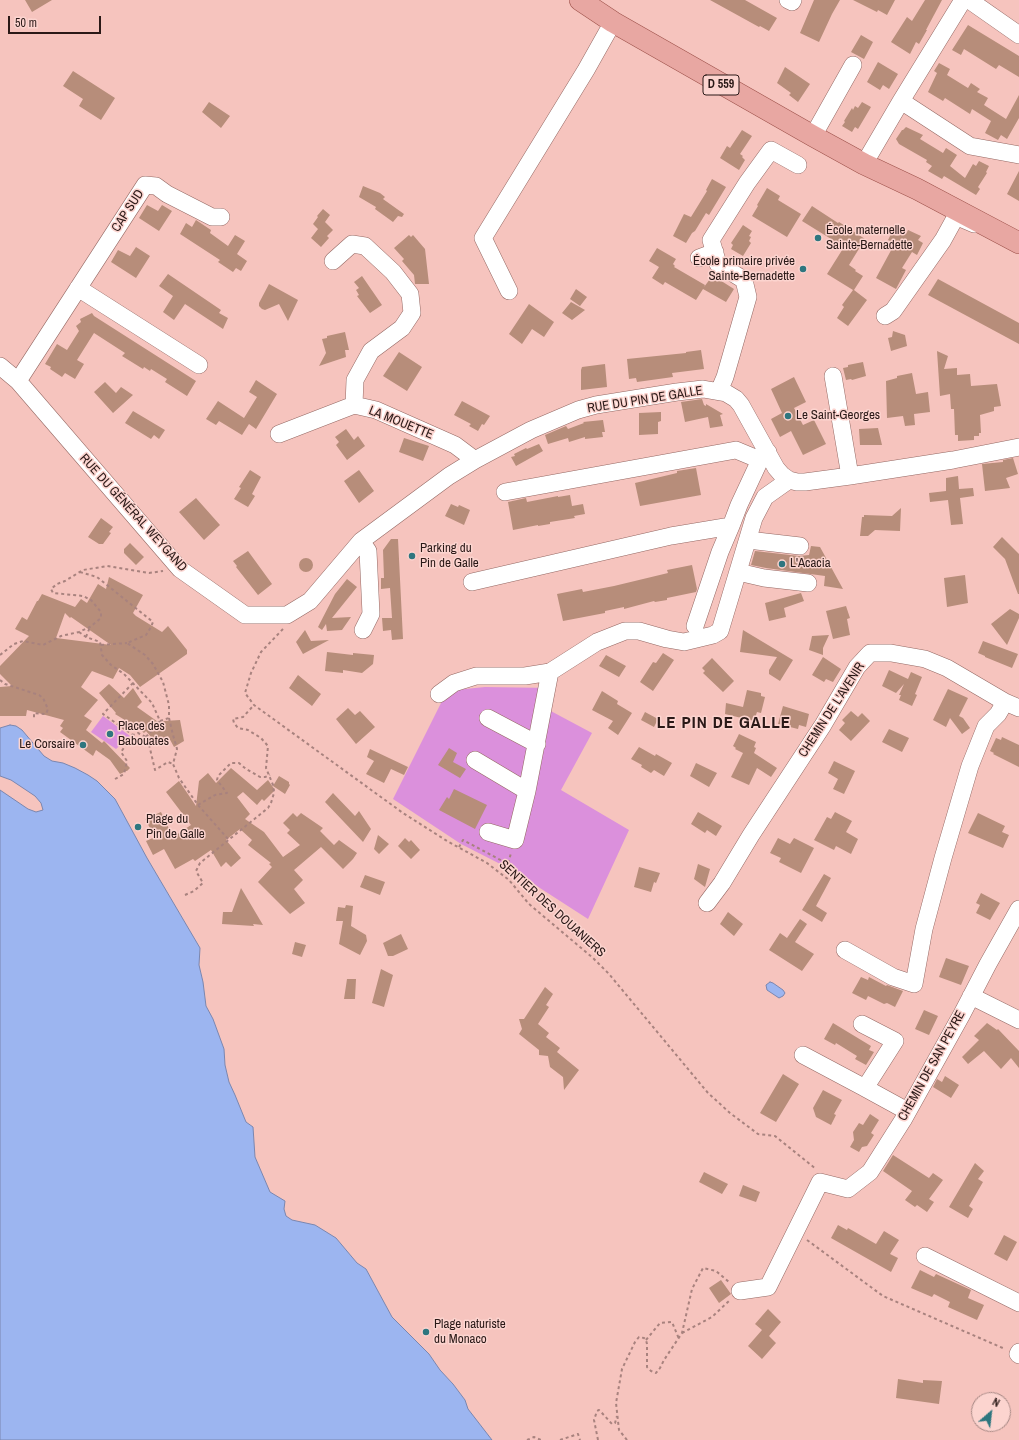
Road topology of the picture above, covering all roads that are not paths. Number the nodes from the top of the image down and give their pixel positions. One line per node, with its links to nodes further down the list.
1 (580, 0): 6 (main road, D 559)
2 (788, 0): 3 (street)
3 (793, 0)
4 (964, 0): 9 (street)
5 (969, 0): 7 (street)
6 (613, 22): 10 (main road, D 559); 20 (street)
7 (1019, 35)
8 (853, 65): 10 (street)
9 (900, 101): 11 (street); 12 (street)
10 (813, 136): 12 (main road, D 559)
11 (1018, 154)
12 (864, 164): 15 (main road, D 559); 16 (main road, D 559)
13 (798, 165): 26 (street)
14 (221, 216): 19 (street, CAP SUD)
15 (954, 220): 16 (street); 17 (main road, D 559); 21 (street)
16 (1011, 239)
17 (1019, 255)
18 (333, 261): 27 (street)
19 (78, 288): 22 (street); 25 (street, CAP SUD)
20 (509, 291)
21 (885, 316)
22 (199, 365)
23 (0, 366): 25 (street, RUE DU GÉNÉRAL WEYGAND)
24 (833, 376): 32 (street)
25 (18, 381): 42 (street, RUE DU GÉNÉRAL WEYGAND)
26 (719, 391): 30 (street, RUE DU PIN DE GALLE); 31 (street, RUE DU PIN DE GALLE)
27 (354, 405): 28 (street, LA MOUETTE); 31 (street, LA MOUETTE)
28 (279, 434)
29 (1019, 447): 32 (street)
30 (764, 456): 33 (street, RUE DU PIN DE GALLE); 34 (street); 35 (street)
31 (475, 460): 37 (street, RUE DU PIN DE GALLE)
32 (850, 476): 33 (street)
33 (789, 480): 36 (street)
34 (506, 492)
35 (731, 526): 40 (street); 43 (street)
36 (748, 540): 38 (street); 39 (street)
37 (361, 541): 42 (street, RUE DU PIN DE GALLE); 44 (street)
38 (800, 546)
39 (738, 572): 41 (street); 45 (street)
40 (472, 582)
41 (808, 583)
42 (310, 601)
43 (695, 626)
44 (363, 630)
45 (550, 672): 46 (street); 49 (street)
46 (439, 694)
47 (1012, 705): 53 (street, CHEMIN DE L'AVENIR); 55 (street)
48 (488, 718): 49 (street)
49 (536, 744): 51 (street)
50 (475, 760): 51 (street)
51 (527, 791): 52 (street)
52 (488, 832)
53 (707, 903)
54 (1019, 909): 56 (street, CHEMIN DE SAN PEYRE)
55 (845, 950)
56 (971, 996): 57 (street); 61 (street, CHEMIN DE SAN PEYRE)
57 (1019, 1020)
58 (862, 1024): 60 (street)
59 (803, 1056): 60 (street)
60 (865, 1088): 61 (street)
61 (907, 1111): 63 (street, CHEMIN DE SAN PEYRE)
62 (925, 1256): 64 (street)
63 (740, 1292)
64 (1019, 1303)

